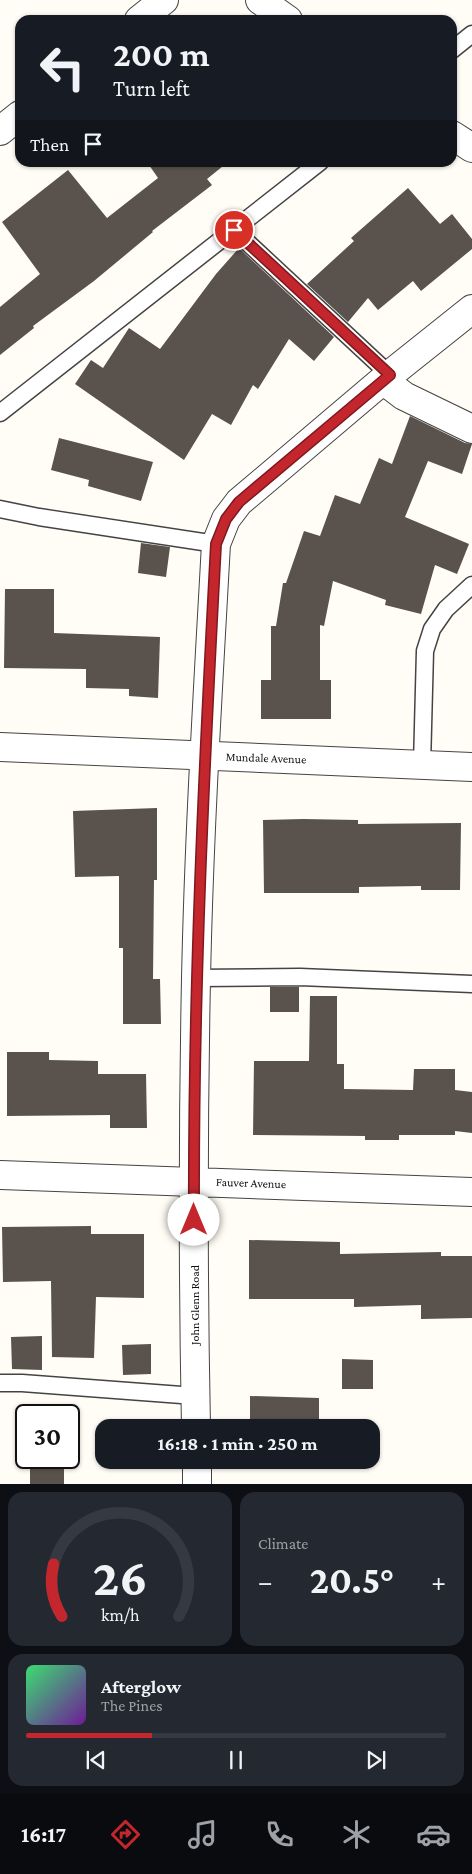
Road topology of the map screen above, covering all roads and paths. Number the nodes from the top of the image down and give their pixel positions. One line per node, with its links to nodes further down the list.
1 (164, 0): 3 (street)
2 (260, 0): 4 (street)
3 (145, 15)
4 (281, 15)
5 (472, 34): 6 (lane)
6 (457, 46)
7 (15, 119): 8 (street)
8 (0, 132)
9 (457, 138): 10 (street)
10 (472, 148)
11 (314, 167): 12 (lane)
12 (234, 230): 14 (lane); 15 (lane)
13 (472, 309): 14 (street, John Glenn Road)
14 (387, 378): 16 (street); 18 (street, John Glenn Road)
15 (0, 413)
16 (472, 429)
17 (0, 509): 18 (lane)
18 (216, 544): 21 (street, John Glenn Road)
19 (472, 585): 22 (lane)
20 (0, 747): 21 (street, Mundale Avenue)
21 (204, 756): 22 (street, Mundale Avenue); 24 (street, John Glenn Road)
22 (422, 765): 23 (street, Mundale Avenue)
23 (472, 767)
24 (196, 978): 25 (lane); 27 (street, John Glenn Road)
25 (472, 984)
26 (0, 1175): 27 (street, Fauver Avenue)
27 (194, 1181): 28 (street, Fauver Avenue); 30 (street, John Glenn Road)
28 (472, 1192)
29 (0, 1383): 30 (lane)
30 (196, 1396): 31 (street, John Glenn Road)
31 (196, 1419)
32 (197, 1469): 33 (street)
33 (197, 1484)

